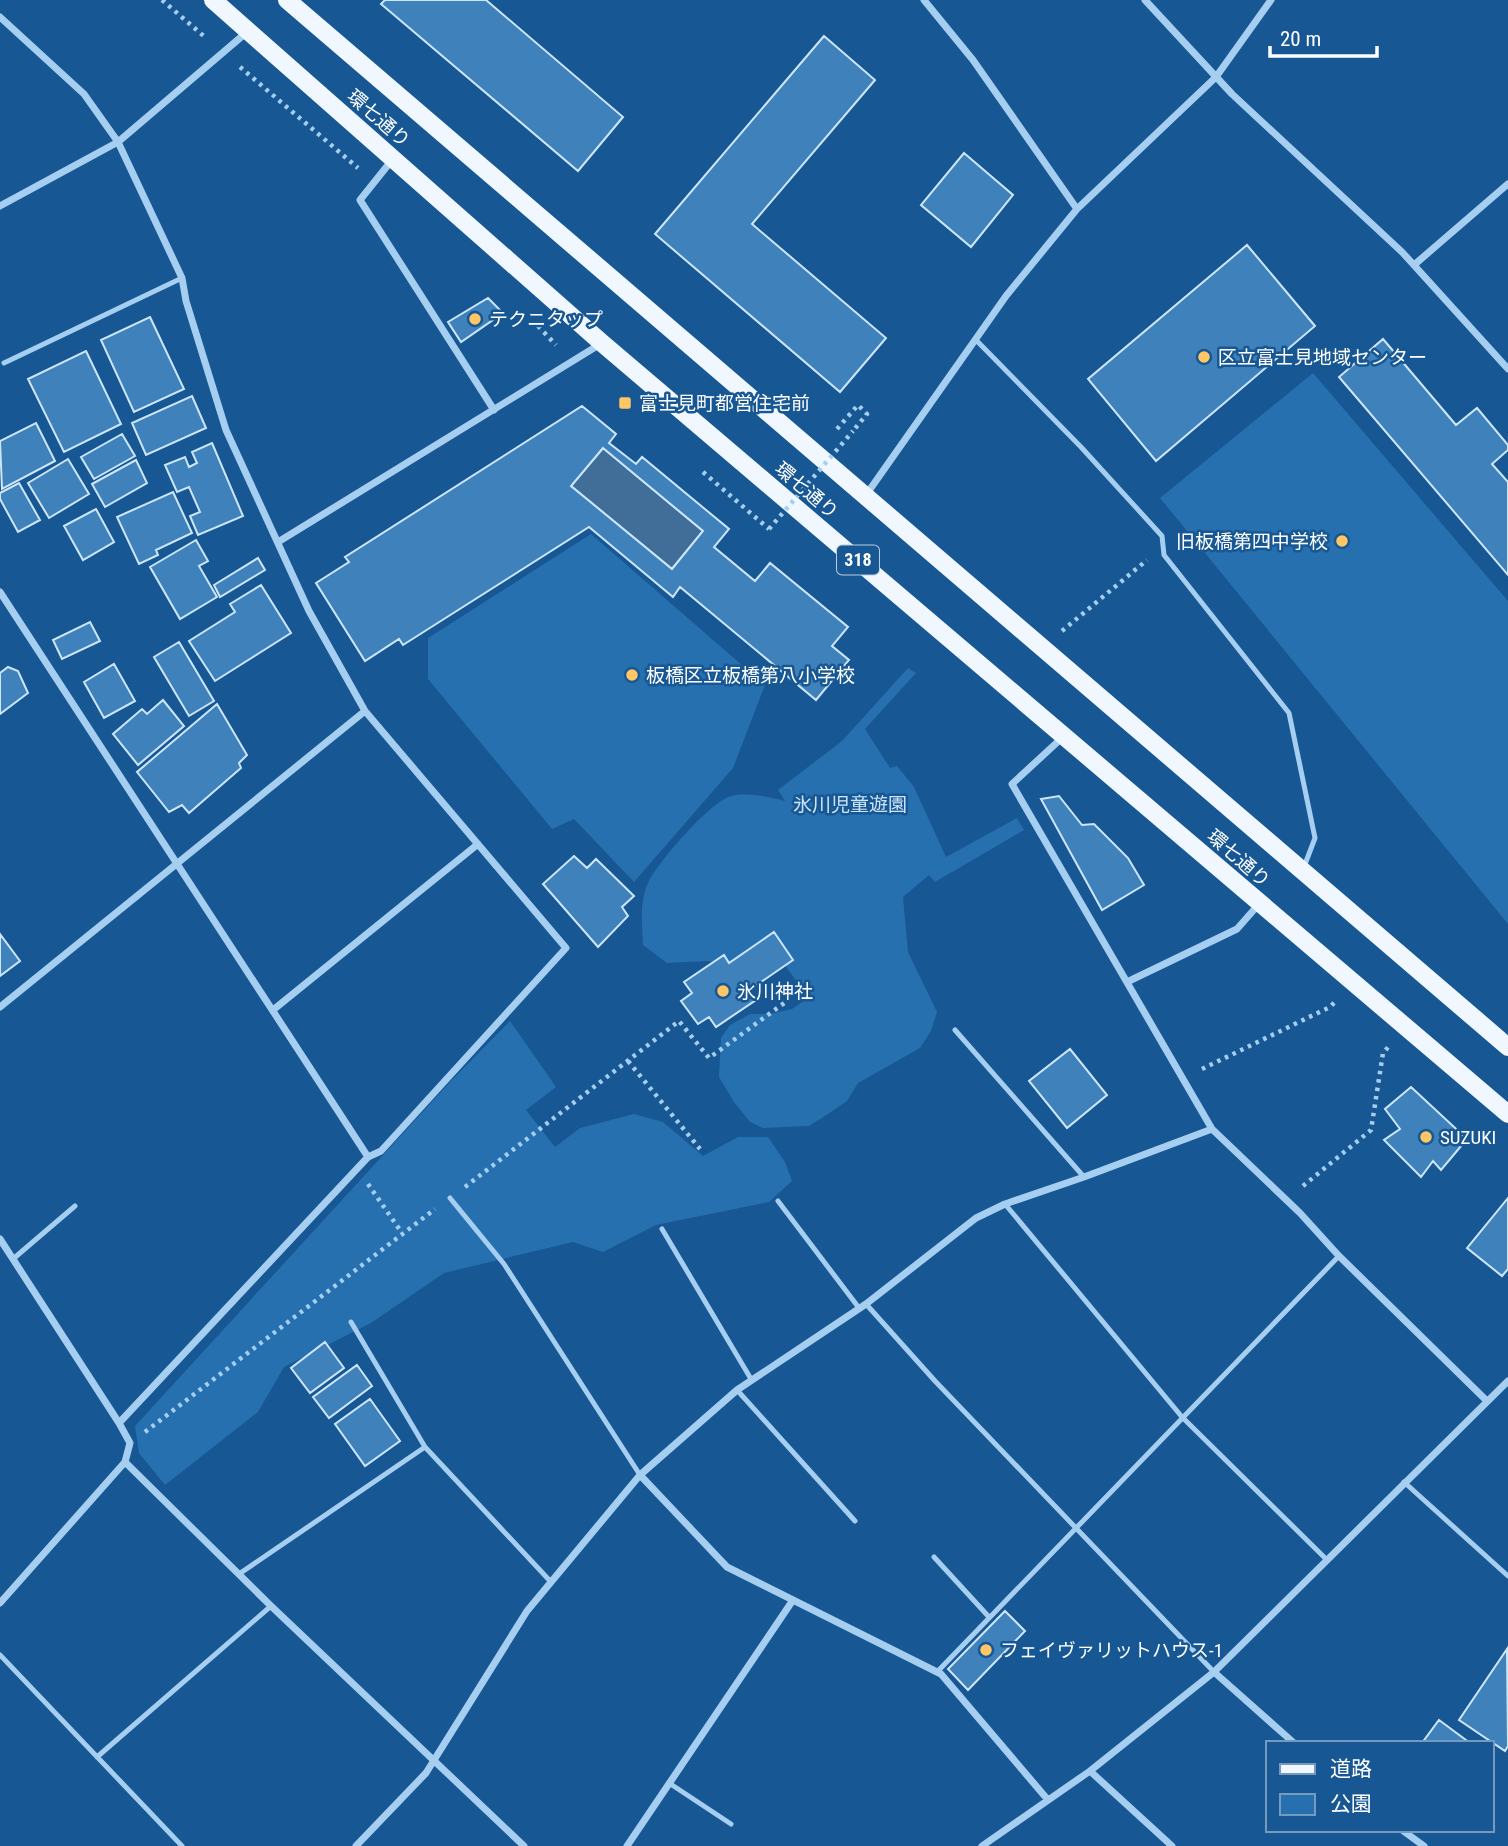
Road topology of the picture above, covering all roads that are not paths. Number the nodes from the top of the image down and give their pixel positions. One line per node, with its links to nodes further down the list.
1 (212, 0): 7 (main road, 環七通り / 318)
2 (287, 0): 21 (main road, 環七通り)
3 (924, 0): 13 (street)
4 (1145, 0): 8 (street)
5 (1271, 0): 8 (street)
6 (0, 17): 9 (street)
7 (248, 31): 9 (street); 10 (main road, 環七通り / 318)
8 (1216, 77): 13 (street); 14 (street)
9 (118, 142): 12 (street); 15 (street)
10 (393, 159): 17 (main road, 環七通り / 318); 20 (street)
11 (1508, 184): 14 (street)
12 (0, 206)
13 (1077, 209): 16 (street)
14 (1414, 265): 19 (street)
15 (182, 278): 18 (lane); 22 (street)
16 (976, 340): 21 (street); 28 (lane)
17 (603, 343): 20 (street); 25 (main road, 環七通り / 318)
18 (4, 363)
19 (1508, 369)
20 (494, 410): 22 (street)
21 (866, 495): 28 (main road, 環七通り)
22 (278, 542): 24 (street)
23 (0, 592): 27 (street)
24 (365, 711): 26 (street); 27 (street)
25 (1065, 735): 29 (main road, 環七通り / 318); 30 (street)
26 (478, 844): 32 (street); 37 (street)
27 (178, 864): 31 (street); 32 (street)
28 (1302, 869): 34 (main road, 環七通り)
29 (1260, 903): 30 (street); 35 (main road, 環七通り / 318)
30 (1127, 982): 36 (street)
31 (0, 1007)
32 (273, 1010): 37 (street)
33 (955, 1030): 38 (lane)
34 (1508, 1047)
35 (1508, 1114)
36 (1212, 1129): 38 (street); 45 (street)
37 (368, 1157): 54 (street)
38 (1084, 1177): 41 (street)
39 (450, 1198): 57 (lane)
40 (778, 1201): 47 (lane)
41 (1006, 1204): 47 (street); 53 (lane)
42 (75, 1206): 46 (lane)
43 (662, 1228): 49 (lane)
44 (0, 1239): 46 (street)
45 (1339, 1256): 52 (street); 53 (lane)
46 (13, 1259): 54 (street)
47 (863, 1306): 49 (street); 60 (lane)
48 (351, 1322): 55 (lane)
49 (751, 1379): 51 (street)
50 (1508, 1381): 52 (street)
51 (737, 1390): 57 (street); 59 (lane)
52 (1487, 1401): 58 (street)
53 (1182, 1417): 60 (lane); 62 (lane)
54 (120, 1423): 56 (street)
55 (425, 1447): 63 (lane); 65 (lane)
56 (125, 1462): 63 (street); 67 (street)
57 (640, 1475): 65 (street); 66 (street)
58 (1404, 1482): 62 (street); 64 (lane)
59 (855, 1521)
60 (1075, 1527): 69 (lane); 72 (lane)
61 (934, 1557): 69 (lane)
62 (1326, 1559): 72 (street)
63 (239, 1574): 68 (street)
64 (1508, 1576)
65 (551, 1582): 75 (street)
66 (793, 1600): 71 (street); 77 (street)
67 (0, 1603)
68 (271, 1605): 74 (lane); 75 (street)
69 (989, 1617): 71 (lane)
70 (0, 1655): 74 (lane)
71 (937, 1672): 78 (street)
72 (1214, 1672): 73 (street); 76 (street)
73 (1291, 1741)
74 (97, 1757): 81 (lane)
75 (434, 1760): 82 (street); 83 (street)
76 (1090, 1770): 78 (street); 86 (street)
77 (669, 1783): 79 (lane); 84 (street)
78 (1048, 1800): 85 (street)
79 (731, 1824)
80 (1405, 1832): 87 (street)
81 (182, 1846)
82 (356, 1846)
83 (524, 1846)
84 (627, 1846)
85 (982, 1846)
86 (1172, 1846)
87 (1424, 1846)

